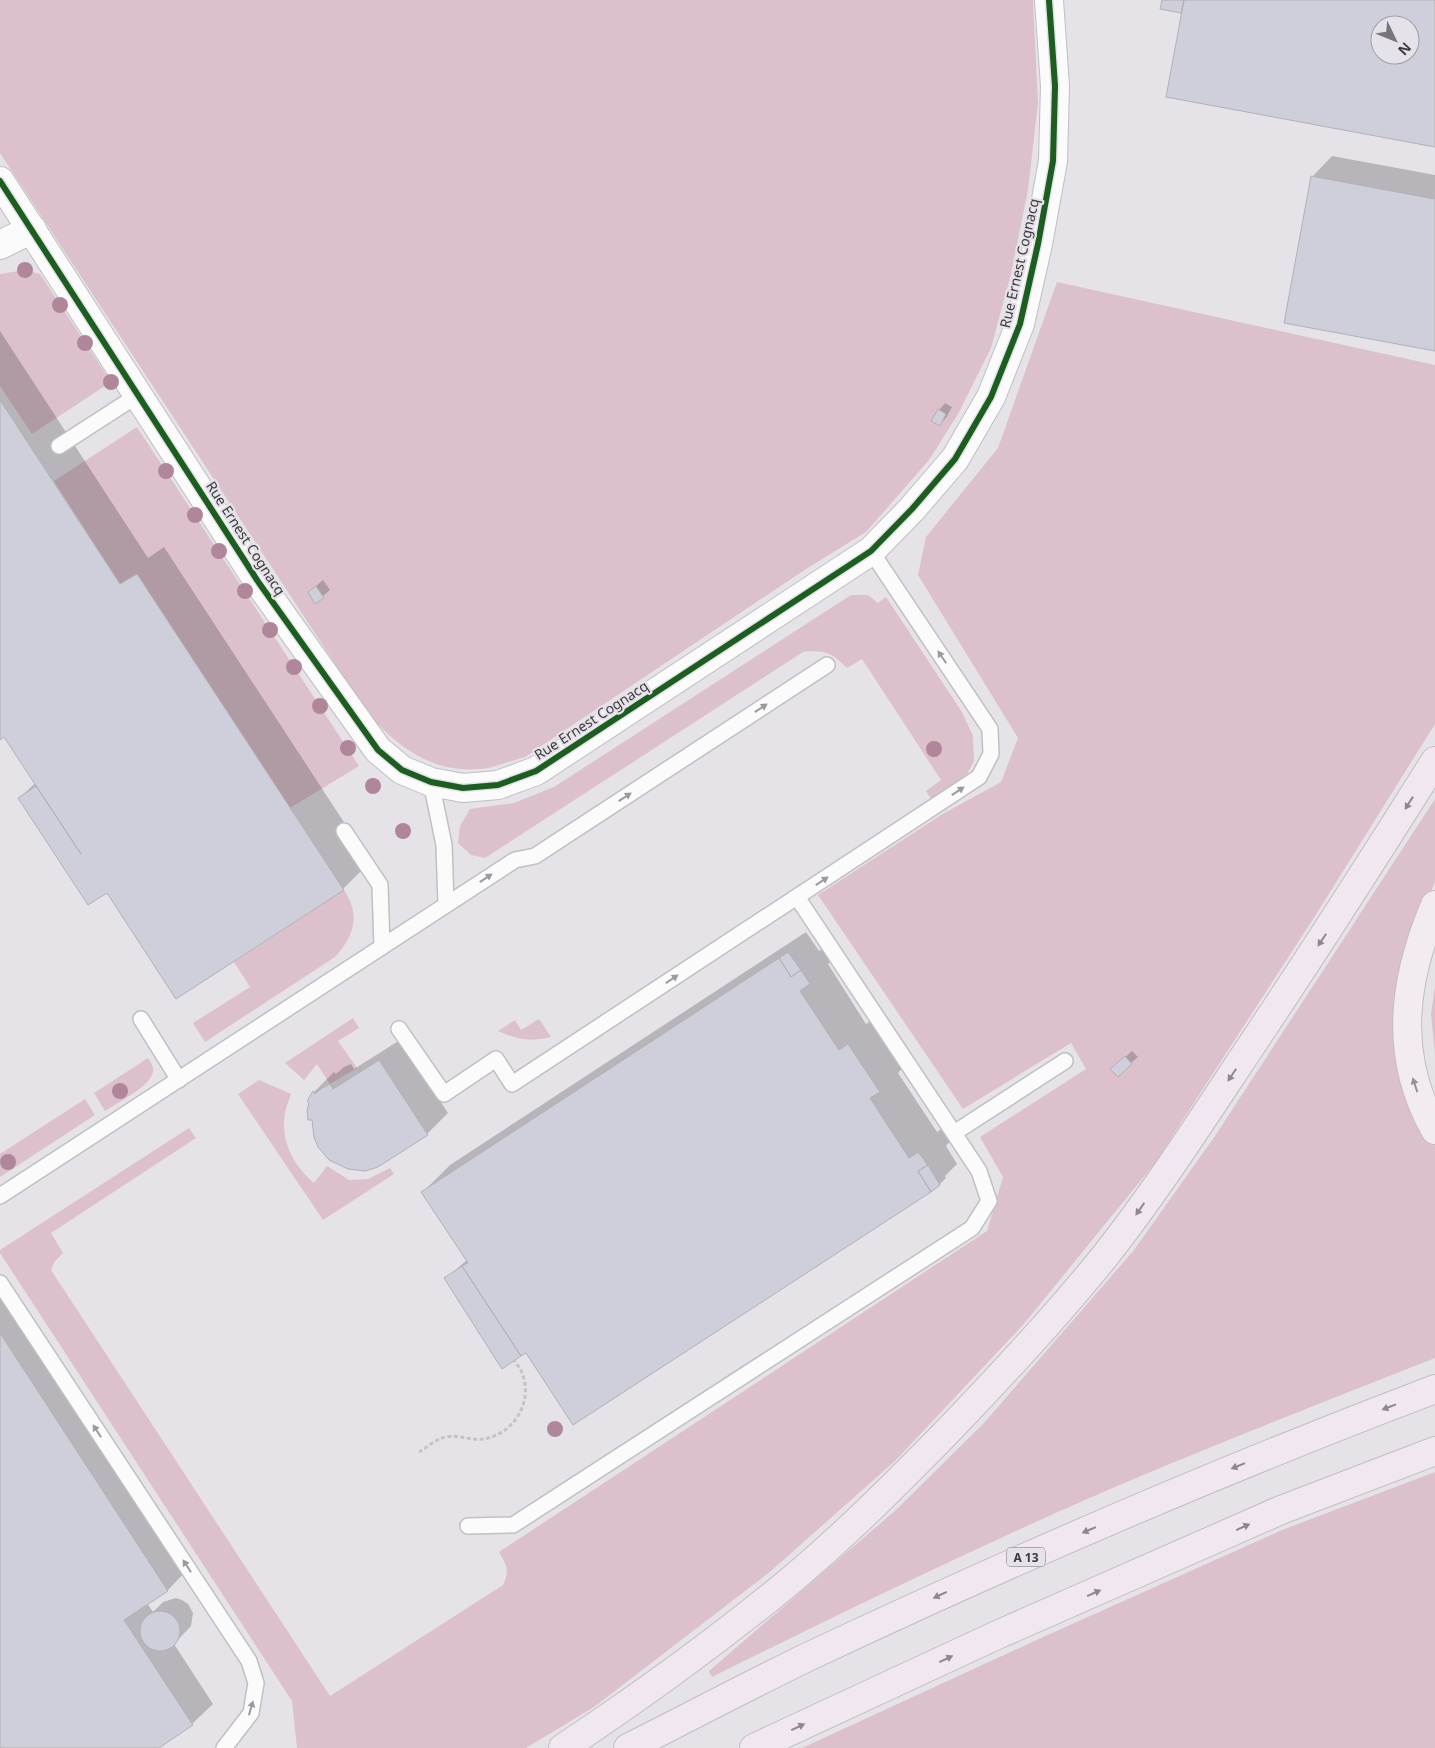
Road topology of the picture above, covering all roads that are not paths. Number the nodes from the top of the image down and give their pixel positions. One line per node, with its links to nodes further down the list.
1 (1050, 0): 7 (street, Rue Ernest Cognacq)
2 (0, 181): 3 (street, Rue Ernest Cognacq)
3 (32, 229): 4 (street); 5 (street, Rue Ernest Cognacq)
4 (0, 245)
5 (138, 395): 6 (lane); 10 (street, Rue Ernest Cognacq)
6 (59, 446)
7 (871, 551): 10 (street, Rue Ernest Cognacq); 12 (lane, one-way to 7)
8 (827, 665): 14 (lane, one-way to 8)
9 (1435, 761): 28 (highway, one-way to 28)
10 (431, 782): 14 (lane)
11 (344, 831): 15 (lane)
12 (797, 897): 17 (lane, one-way to 12); 21 (lane)
13 (1435, 905): 20 (highway, one-way to 13)
14 (446, 906): 15 (lane)
15 (382, 947): 19 (lane)
16 (141, 1020): 19 (lane)
17 (400, 1029)
18 (1065, 1061): 21 (lane)
19 (179, 1080): 22 (lane)
20 (1435, 1130)
21 (954, 1133): 26 (lane)
22 (0, 1196)
23 (0, 1282): 27 (lane, one-way to 23)
24 (1435, 1390): 29 (highway, A 13, one-way to 29)
25 (1435, 1451): 30 (highway, one-way to 25)
26 (468, 1526)
27 (224, 1748)
28 (563, 1748)
29 (628, 1748)
30 (754, 1748)

